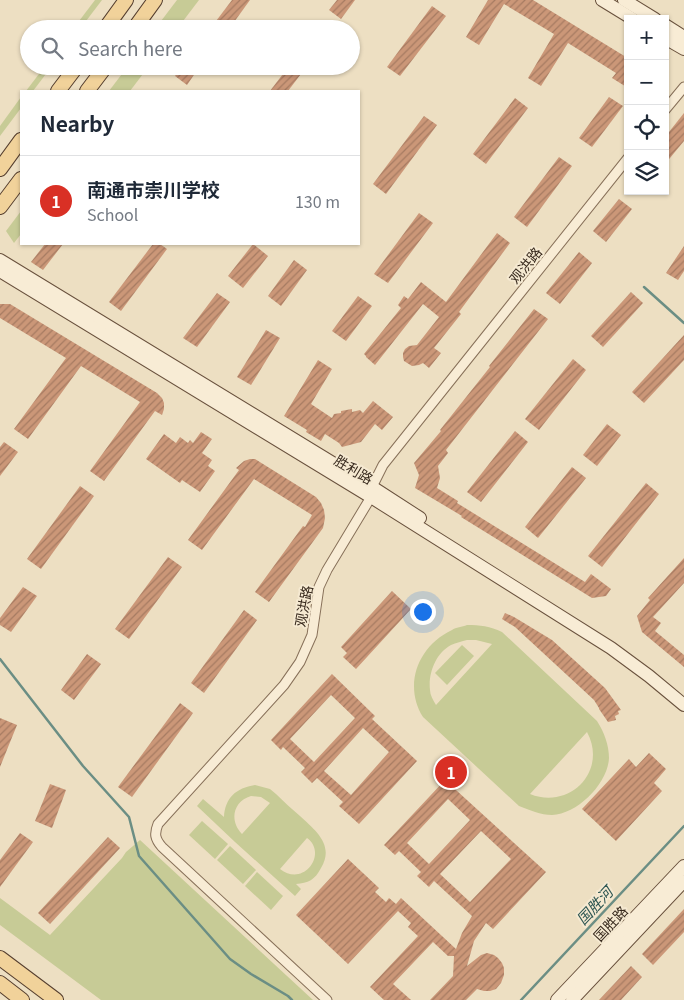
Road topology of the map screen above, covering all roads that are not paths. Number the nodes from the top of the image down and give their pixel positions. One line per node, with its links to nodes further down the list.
1 (126, 0): 7 (main road)
2 (155, 0): 8 (main road)
3 (602, 0): 5 (street)
4 (624, 0): 6 (street)
5 (626, 15)
6 (648, 15)
7 (112, 20)
8 (141, 20)
9 (669, 28): 10 (street)
10 (684, 37)
11 (669, 40): 12 (street)
12 (684, 49)
13 (70, 75): 16 (main road)
14 (99, 75): 17 (main road)
15 (684, 87): 18 (street)
16 (59, 90)
17 (88, 90)
18 (669, 105)
19 (20, 141): 21 (main road)
20 (624, 163): 26 (street, 观洪路)
21 (0, 169)
22 (20, 180): 23 (main road)
23 (0, 207)
24 (0, 260): 26 (street, 胜利路)
25 (0, 272): 26 (street, 胜利路)
26 (372, 492): 27 (street, 胜利路); 28 (street, 胜利路); 35 (street, 观洪路)
27 (684, 694)
28 (684, 705)
29 (684, 866): 36 (street, 国胜路)
30 (684, 881): 37 (street, 国胜路)
31 (0, 958): 34 (main road)
32 (0, 983): 33 (main road)
33 (22, 1000)
34 (56, 1000)
35 (327, 1000)
36 (557, 1000)
37 (572, 1000)

